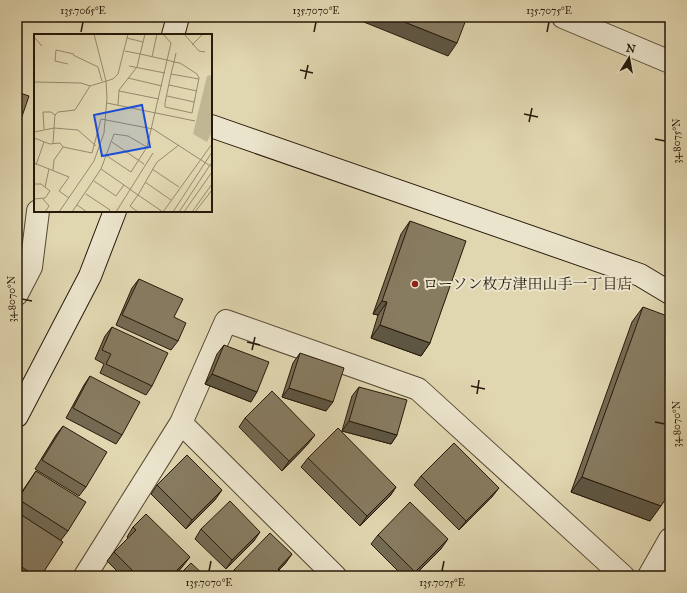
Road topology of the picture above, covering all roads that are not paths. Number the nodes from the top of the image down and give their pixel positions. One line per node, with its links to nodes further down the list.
1 (178, 17): 3 (street)
2 (563, 17): 4 (street)
3 (173, 34)
4 (670, 62)
5 (212, 126): 8 (street)
6 (38, 212): 9 (street)
7 (115, 212): 10 (street)
8 (670, 293)
9 (17, 294)
10 (17, 416)
11 (181, 423): 13 (street); 14 (street); 15 (street)
12 (670, 539): 16 (street)
13 (85, 576)
14 (335, 576)
15 (623, 576)
16 (650, 576)

